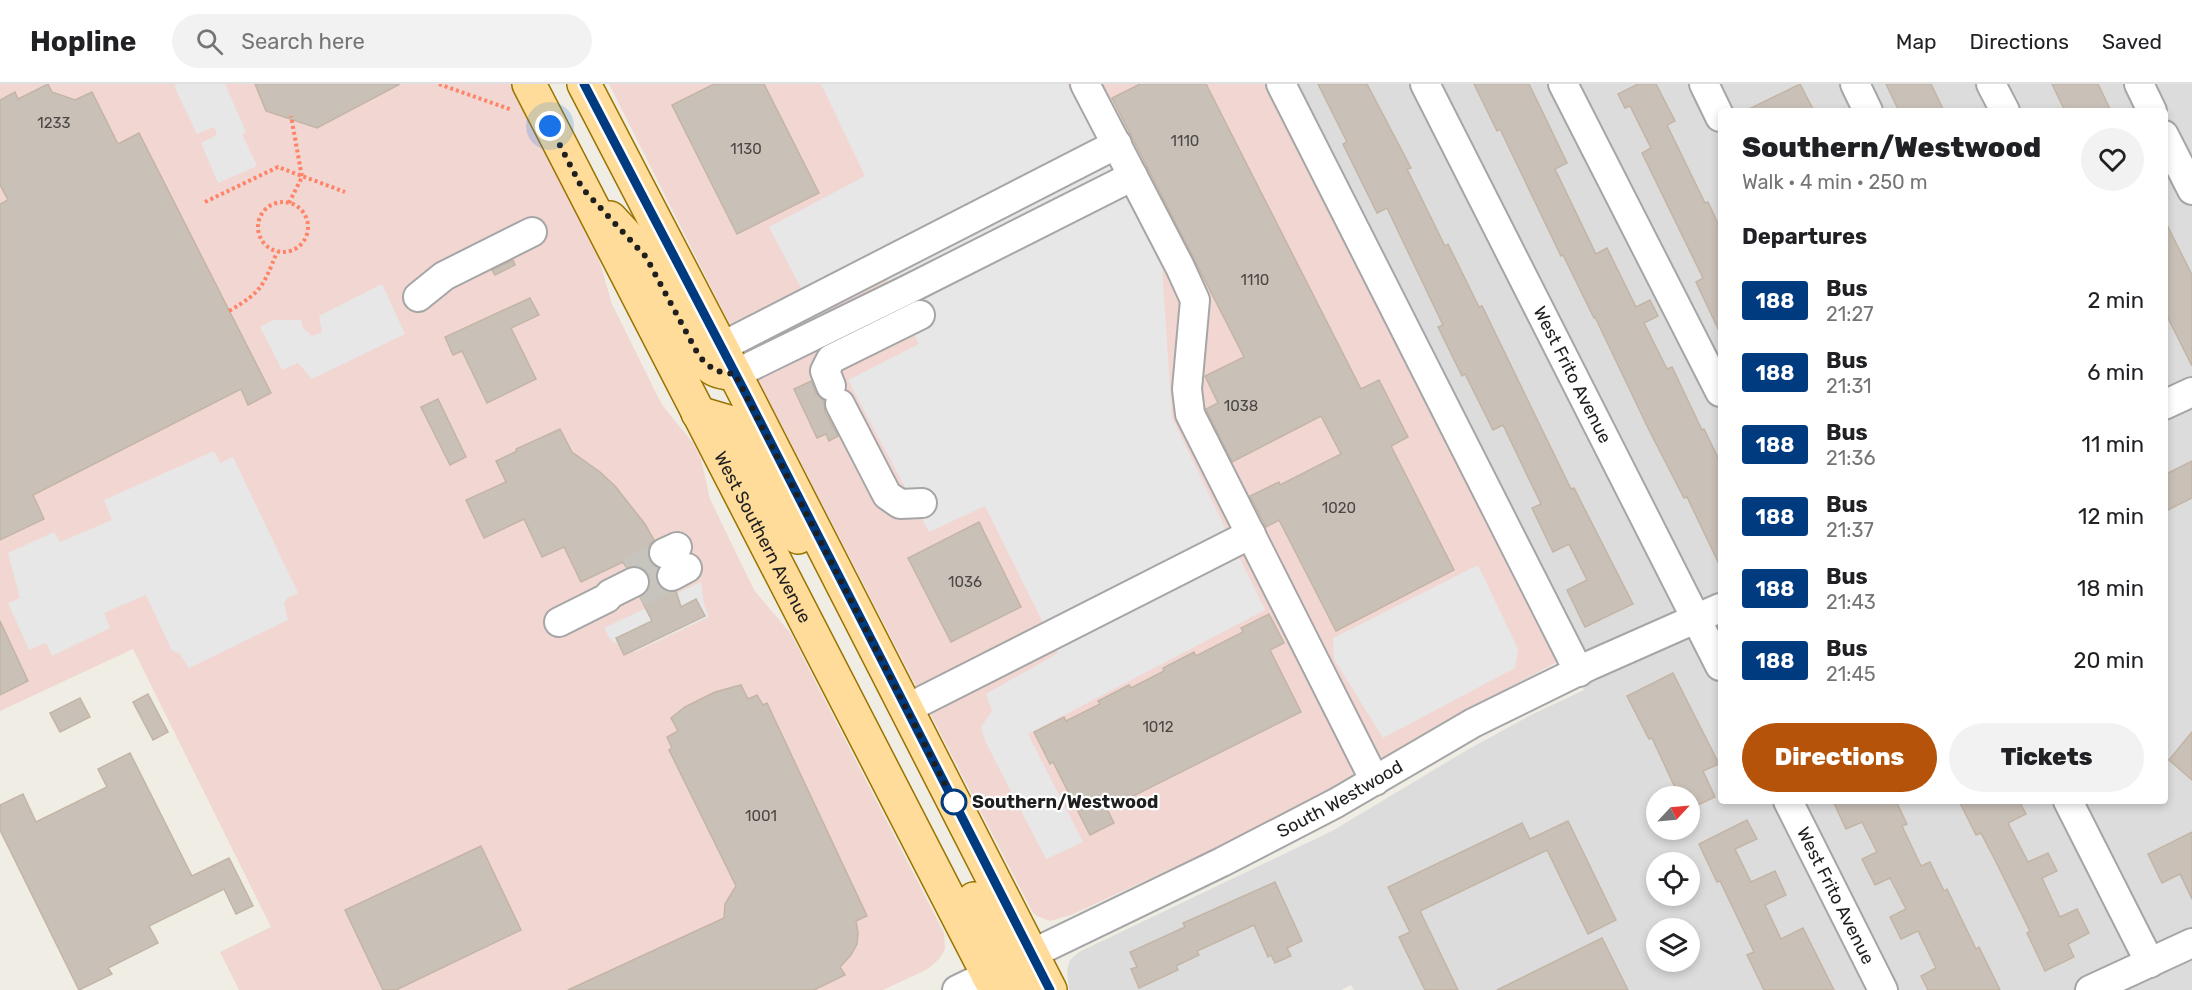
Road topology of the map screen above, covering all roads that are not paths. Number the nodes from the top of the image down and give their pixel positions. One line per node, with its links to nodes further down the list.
1 (584, 84): 23 (main road)
2 (1086, 84): 16 (street)
3 (1281, 84): 35 (street)
4 (1425, 84): 32 (street, West Frito Avenue)
5 (1563, 84): 24 (street)
6 (1704, 84): 14 (street)
7 (1855, 84): 11 (street)
8 (1991, 84): 12 (street)
9 (2139, 84): 13 (street)
10 (525, 99): 18 (main road, West Southern Avenue)
11 (1867, 108)
12 (2003, 108)
13 (2151, 108)
14 (1718, 113)
15 (2168, 143): 19 (street)
16 (1117, 144): 17 (street); 23 (street)
17 (1133, 176): 23 (street); 29 (street)
18 (582, 188): 23 (main road); 27 (main road, West Southern Avenue)
19 (2192, 190)
20 (532, 232): 21 (street)
21 (418, 297)
22 (920, 315): 28 (street)
23 (728, 361): 31 (main road)
24 (1718, 388)
25 (2192, 392): 26 (street)
26 (2168, 403)
27 (698, 413): 31 (main road); 37 (main road, West Southern Avenue)
28 (922, 503)
29 (1251, 534): 36 (street); 38 (street)
30 (633, 582): 33 (street)
31 (851, 601): 36 (main road)
32 (1709, 613): 34 (street, West Frito Avenue); 35 (street, South Westwood)
33 (559, 622)
34 (1718, 656)
35 (1579, 672): 38 (street, South Westwood)
36 (906, 709): 42 (main road)
37 (868, 744): 42 (main road); 44 (main road, West Southern Avenue)
38 (1375, 781): 42 (street, South Westwood)
39 (1790, 804): 48 (street, West Frito Avenue)
40 (2070, 804): 43 (street)
41 (2192, 943): 43 (street)
42 (1031, 954): 44 (street, South Westwood); 47 (main road)
43 (2150, 963): 49 (street)
44 (992, 983): 45 (street, South Westwood); 46 (main road)
45 (957, 990)
46 (1022, 990)
47 (1050, 990)
48 (1883, 990)
49 (2090, 990)

